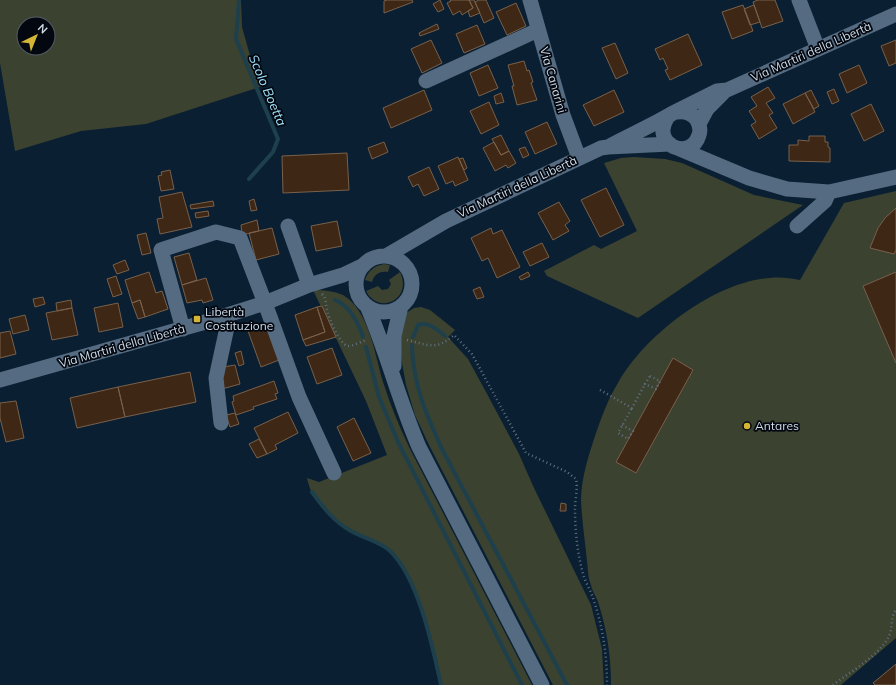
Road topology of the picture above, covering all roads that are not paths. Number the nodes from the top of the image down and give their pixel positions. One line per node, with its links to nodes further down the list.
1 (530, 0): 4 (street, Via Canarini)
2 (799, 0): 5 (street)
3 (896, 14): 5 (street, Via Martiri della Libertà)
4 (538, 30): 6 (street); 12 (street, Via Canarini)
5 (818, 49): 7 (street, Via Martiri della Libertà)
6 (426, 81)
7 (727, 90): 8 (street, Via Martiri della Libertà); 9 (street, Via Martiri della Libertà)
8 (672, 115): 9 (street); 10 (street, Via Martiri della Libertà); 11 (street)
9 (699, 130): 11 (street, Via Martiri della Libertà); 13 (street)
10 (608, 147): 11 (street, Via Martiri della Libertà); 12 (street, Via Martiri della Libertà)
11 (675, 147): 13 (street)
12 (579, 158): 18 (street, Via Martiri della Libertà)
13 (722, 165): 15 (street)
14 (896, 178): 15 (street)
15 (829, 192): 17 (street)
16 (288, 226): 22 (street)
17 (797, 226)
18 (428, 232): 19 (street, Via Martiri della Libertà); 21 (street, Via Martiri della Libertà)
19 (386, 256): 20 (street, Via Martiri della Libertà); 21 (street)
20 (364, 265): 22 (street, Via Martiri della Libertà); 23 (street)
21 (407, 269): 26 (street)
22 (309, 285): 23 (street, Via Martiri della Libertà); 24 (street, Via Martiri della Libertà)
23 (358, 293): 25 (street)
24 (265, 303): 27 (street, Via Martiri della Libertà); 28 (street); 32 (street)
25 (367, 306): 26 (street); 30 (street)
26 (401, 306): 30 (street)
27 (228, 315): 28 (street, Via Martiri della Libertà); 31 (street)
28 (183, 329): 29 (street, Via Martiri della Libertà)
29 (0, 380)
30 (395, 385): 33 (street)
31 (221, 423)
32 (334, 473)
33 (542, 685)

